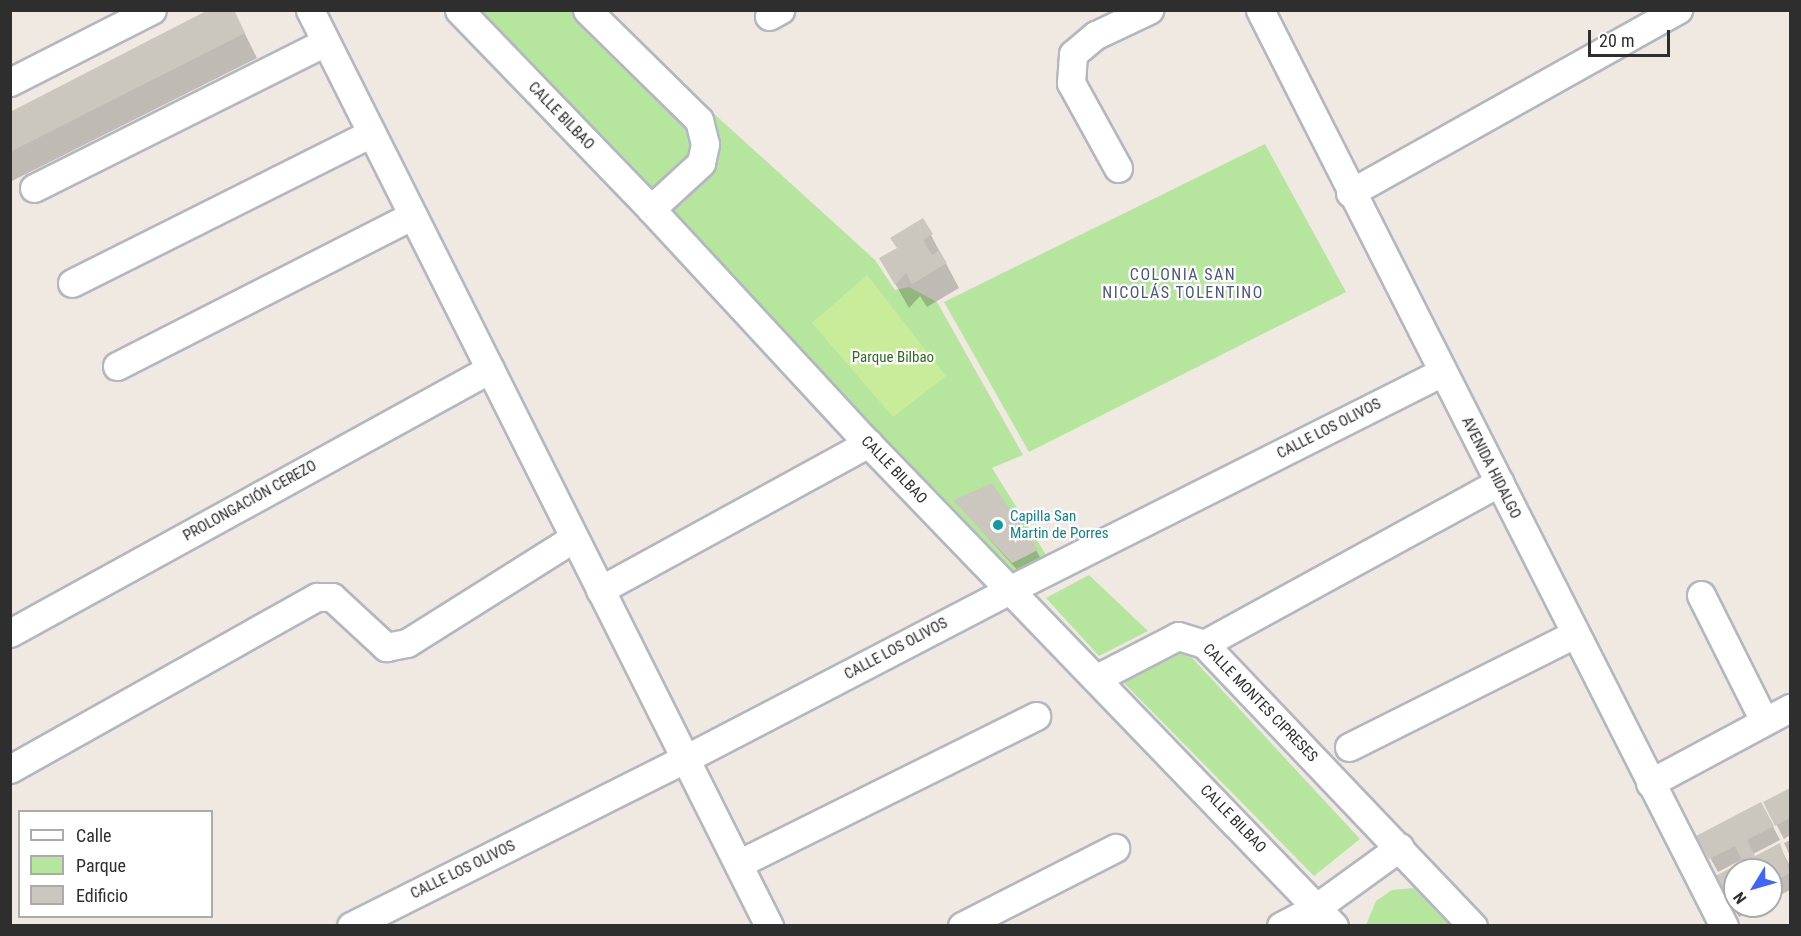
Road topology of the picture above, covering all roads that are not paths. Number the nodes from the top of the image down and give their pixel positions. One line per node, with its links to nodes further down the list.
1 (152, 10): 9 (street)
2 (310, 10): 8 (street)
3 (459, 10): 14 (street, CALLE BILBAO)
4 (587, 10): 14 (street)
5 (1149, 10): 11 (street)
6 (1260, 10): 13 (street, AVENIDA HIDALGO)
7 (1678, 10): 13 (street)
8 (326, 42): 10 (street); 12 (street)
9 (10, 82)
10 (371, 133): 15 (street); 16 (street)
11 (1118, 168)
12 (34, 188)
13 (1350, 193): 19 (street, AVENIDA HIDALGO)
14 (651, 209): 20 (street, CALLE BILBAO)
15 (413, 215): 17 (street); 18 (street)
16 (72, 283)
17 (117, 366)
18 (490, 369): 22 (street); 26 (street, PROLONGACIÓN CEREZO)
19 (1441, 373): 21 (street, AVENIDA HIDALGO); 24 (street, CALLE LOS OLIVOS)
20 (868, 443): 23 (street); 24 (street, CALLE BILBAO)
21 (1500, 482): 27 (street, AVENIDA HIDALGO); 28 (street)
22 (574, 538): 23 (street); 35 (street)
23 (600, 590): 34 (street)
24 (1009, 590): 29 (street, CALLE BILBAO); 34 (street, CALLE LOS OLIVOS)
25 (1701, 595): 32 (street)
26 (10, 633)
27 (1575, 634): 33 (street); 36 (street, AVENIDA HIDALGO)
28 (1204, 644): 29 (street, CALLE MONTES CIPRESES); 37 (street, CALLE MONTES CIPRESES)
29 (1097, 678): 40 (street, CALLE BILBAO)
30 (1791, 708): 32 (street)
31 (1036, 716): 39 (street)
32 (1764, 722): 36 (street)
33 (1349, 747)
34 (685, 759): 39 (street); 41 (street, CALLE LOS OLIVOS)
35 (10, 770)
36 (1650, 783): 46 (street, AVENIDA HIDALGO)
37 (1400, 847): 40 (street); 45 (street, CALLE MONTES CIPRESES)
38 (1115, 848): 43 (street)
39 (738, 864): 42 (street)
40 (1326, 916): 44 (street)
41 (351, 926)
42 (769, 926)
43 (962, 926)
44 (1281, 926)
45 (1473, 926)
46 (1724, 926)

